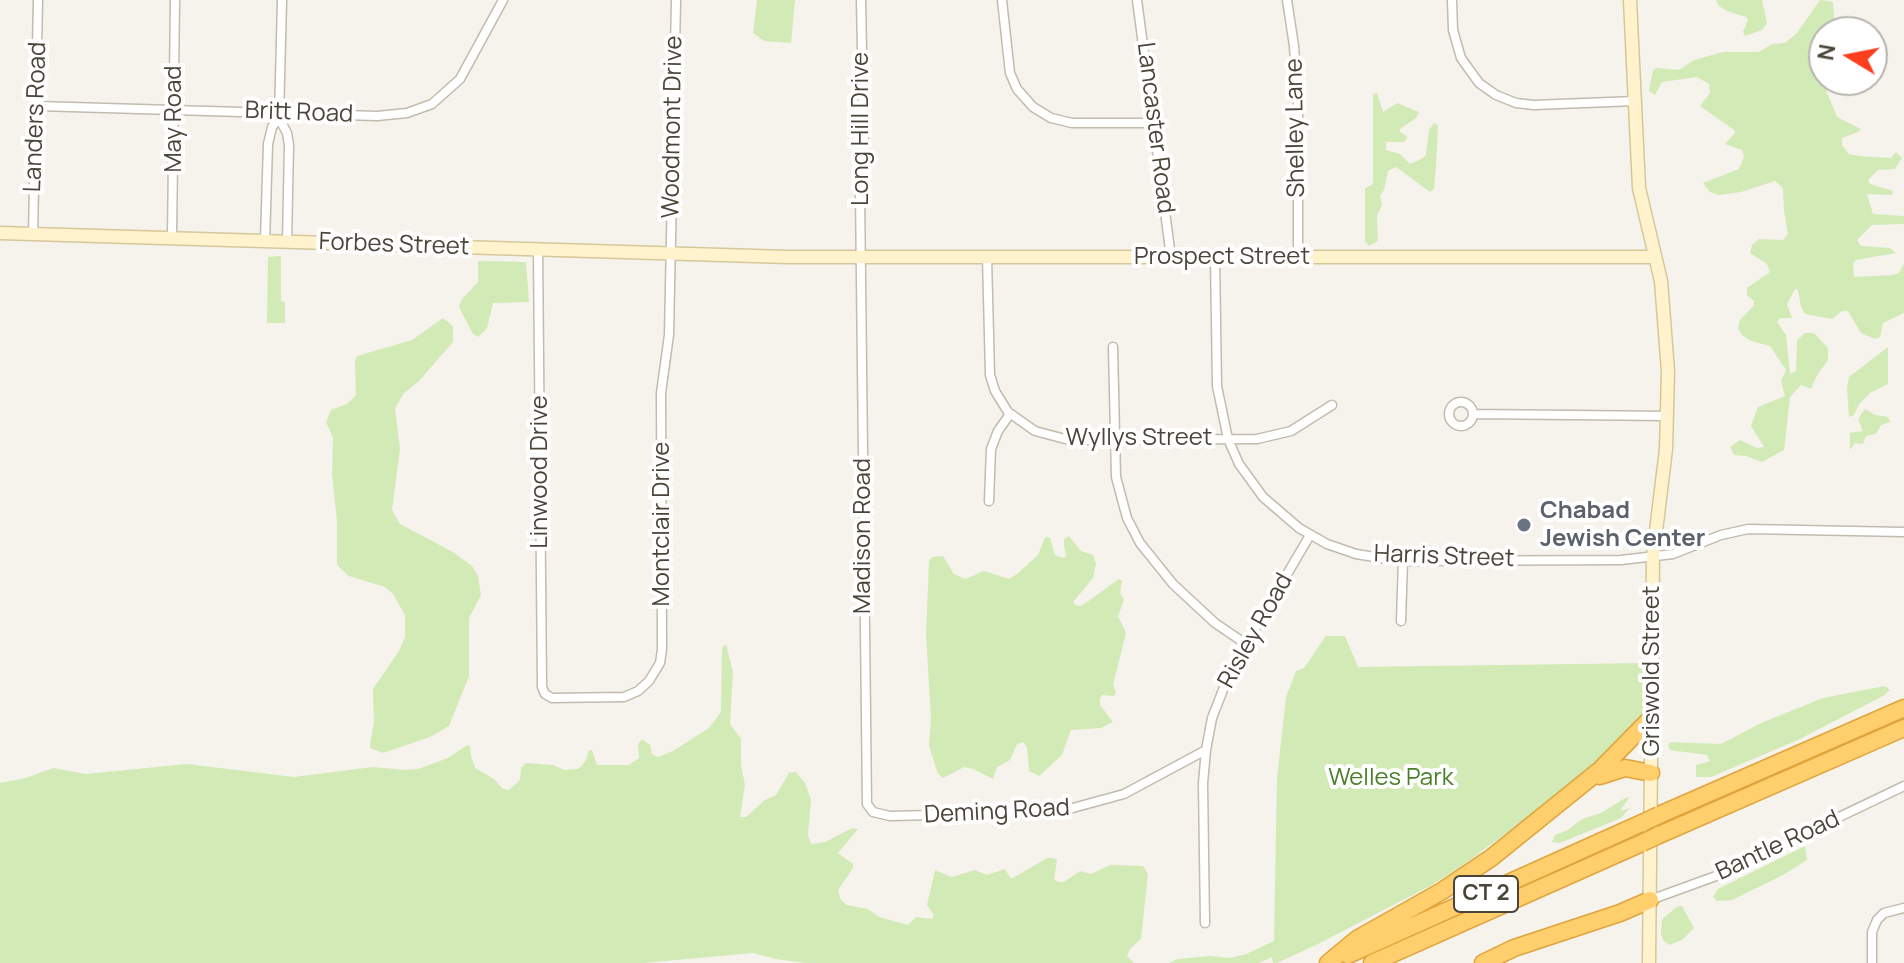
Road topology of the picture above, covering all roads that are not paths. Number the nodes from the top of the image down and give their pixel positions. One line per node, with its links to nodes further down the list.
1 (38, 0): 13 (street, Landers Road)
2 (175, 0): 14 (street, May Road)
3 (282, 0): 15 (street)
4 (503, 0): 15 (street, Britt Road)
5 (676, 0): 23 (street, Woodmont Drive)
6 (861, 0): 25 (street, Long Hill Drive)
7 (1002, 0): 16 (street)
8 (1137, 0): 16 (street, Lancaster Road)
9 (1287, 0): 29 (street, Shelley Lane)
10 (1452, 0): 12 (street)
11 (1630, 0): 12 (main road, Griswold Street)
12 (1635, 101): 30 (main road, Griswold Street)
13 (37, 106): 14 (street, Britt Road); 18 (street, Landers Road)
14 (174, 110): 15 (street, Britt Road); 19 (street, May Road)
15 (279, 115): 20 (street); 21 (street)
16 (1155, 123): 27 (street, Lancaster Road)
17 (0, 233): 18 (main road, Forbes Street)
18 (33, 234): 19 (main road, Forbes Street)
19 (172, 238): 20 (main road, Forbes Street)
20 (265, 241): 21 (main road, Forbes Street)
21 (287, 242): 22 (main road, Forbes Street)
22 (538, 249): 23 (main road, Forbes Street); 45 (street, Linwood Drive)
23 (670, 253): 24 (main road, Forbes Street); 45 (street, Montclair Drive)
24 (788, 257): 25 (main road, Prospect Street)
25 (861, 257): 26 (main road, Prospect Street); 53 (street, Madison Road)
26 (987, 257): 27 (main road, Prospect Street); 33 (street)
27 (1171, 257): 28 (main road, Prospect Street)
28 (1215, 257): 29 (main road, Prospect Street); 36 (street, Harris Street)
29 (1298, 257): 30 (main road, Prospect Street)
30 (1655, 257): 35 (main road, Griswold Street)
31 (1113, 347): 37 (street)
32 (1332, 405): 36 (street, Wyllys Street)
33 (1010, 414): 37 (street, Wyllys Street); 38 (street)
34 (1473, 414): 35 (street)
35 (1668, 416): 41 (main road, Griswold Street)
36 (1228, 439): 37 (street, Wyllys Street); 40 (street, Harris Street)
37 (1114, 440): 44 (street)
38 (989, 501)
39 (1904, 532): 41 (street, Harris Street)
40 (1310, 535): 42 (street, Harris Street); 44 (street, Risley Road)
41 (1653, 558): 42 (street, Harris Street); 47 (main road, Griswold Street)
42 (1403, 561): 43 (street)
43 (1401, 621)
44 (1246, 644): 49 (street, Risley Road)
45 (545, 694)
46 (1904, 708): 58 (highway, CT 2, bridge)
47 (1652, 717): 50 (main road, Griswold Street); 51 (highway)
48 (1904, 728): 57 (highway, CT 2, bridge)
49 (1206, 750): 53 (street, Deming Road); 56 (street, Risley Road)
50 (1651, 773): 51 (highway); 54 (main road, Griswold Street)
51 (1587, 782): 58 (highway)
52 (1904, 786): 54 (street, Bantle Road)
53 (873, 812)
54 (1650, 900): 61 (highway); 62 (main road, Griswold Street)
55 (1904, 908): 63 (street)
56 (1205, 923)
57 (1462, 923): 59 (highway, CT 2); 60 (highway)
58 (1329, 963)
59 (1372, 963)
60 (1397, 963)
61 (1483, 963)
62 (1649, 963)
63 (1872, 963)

